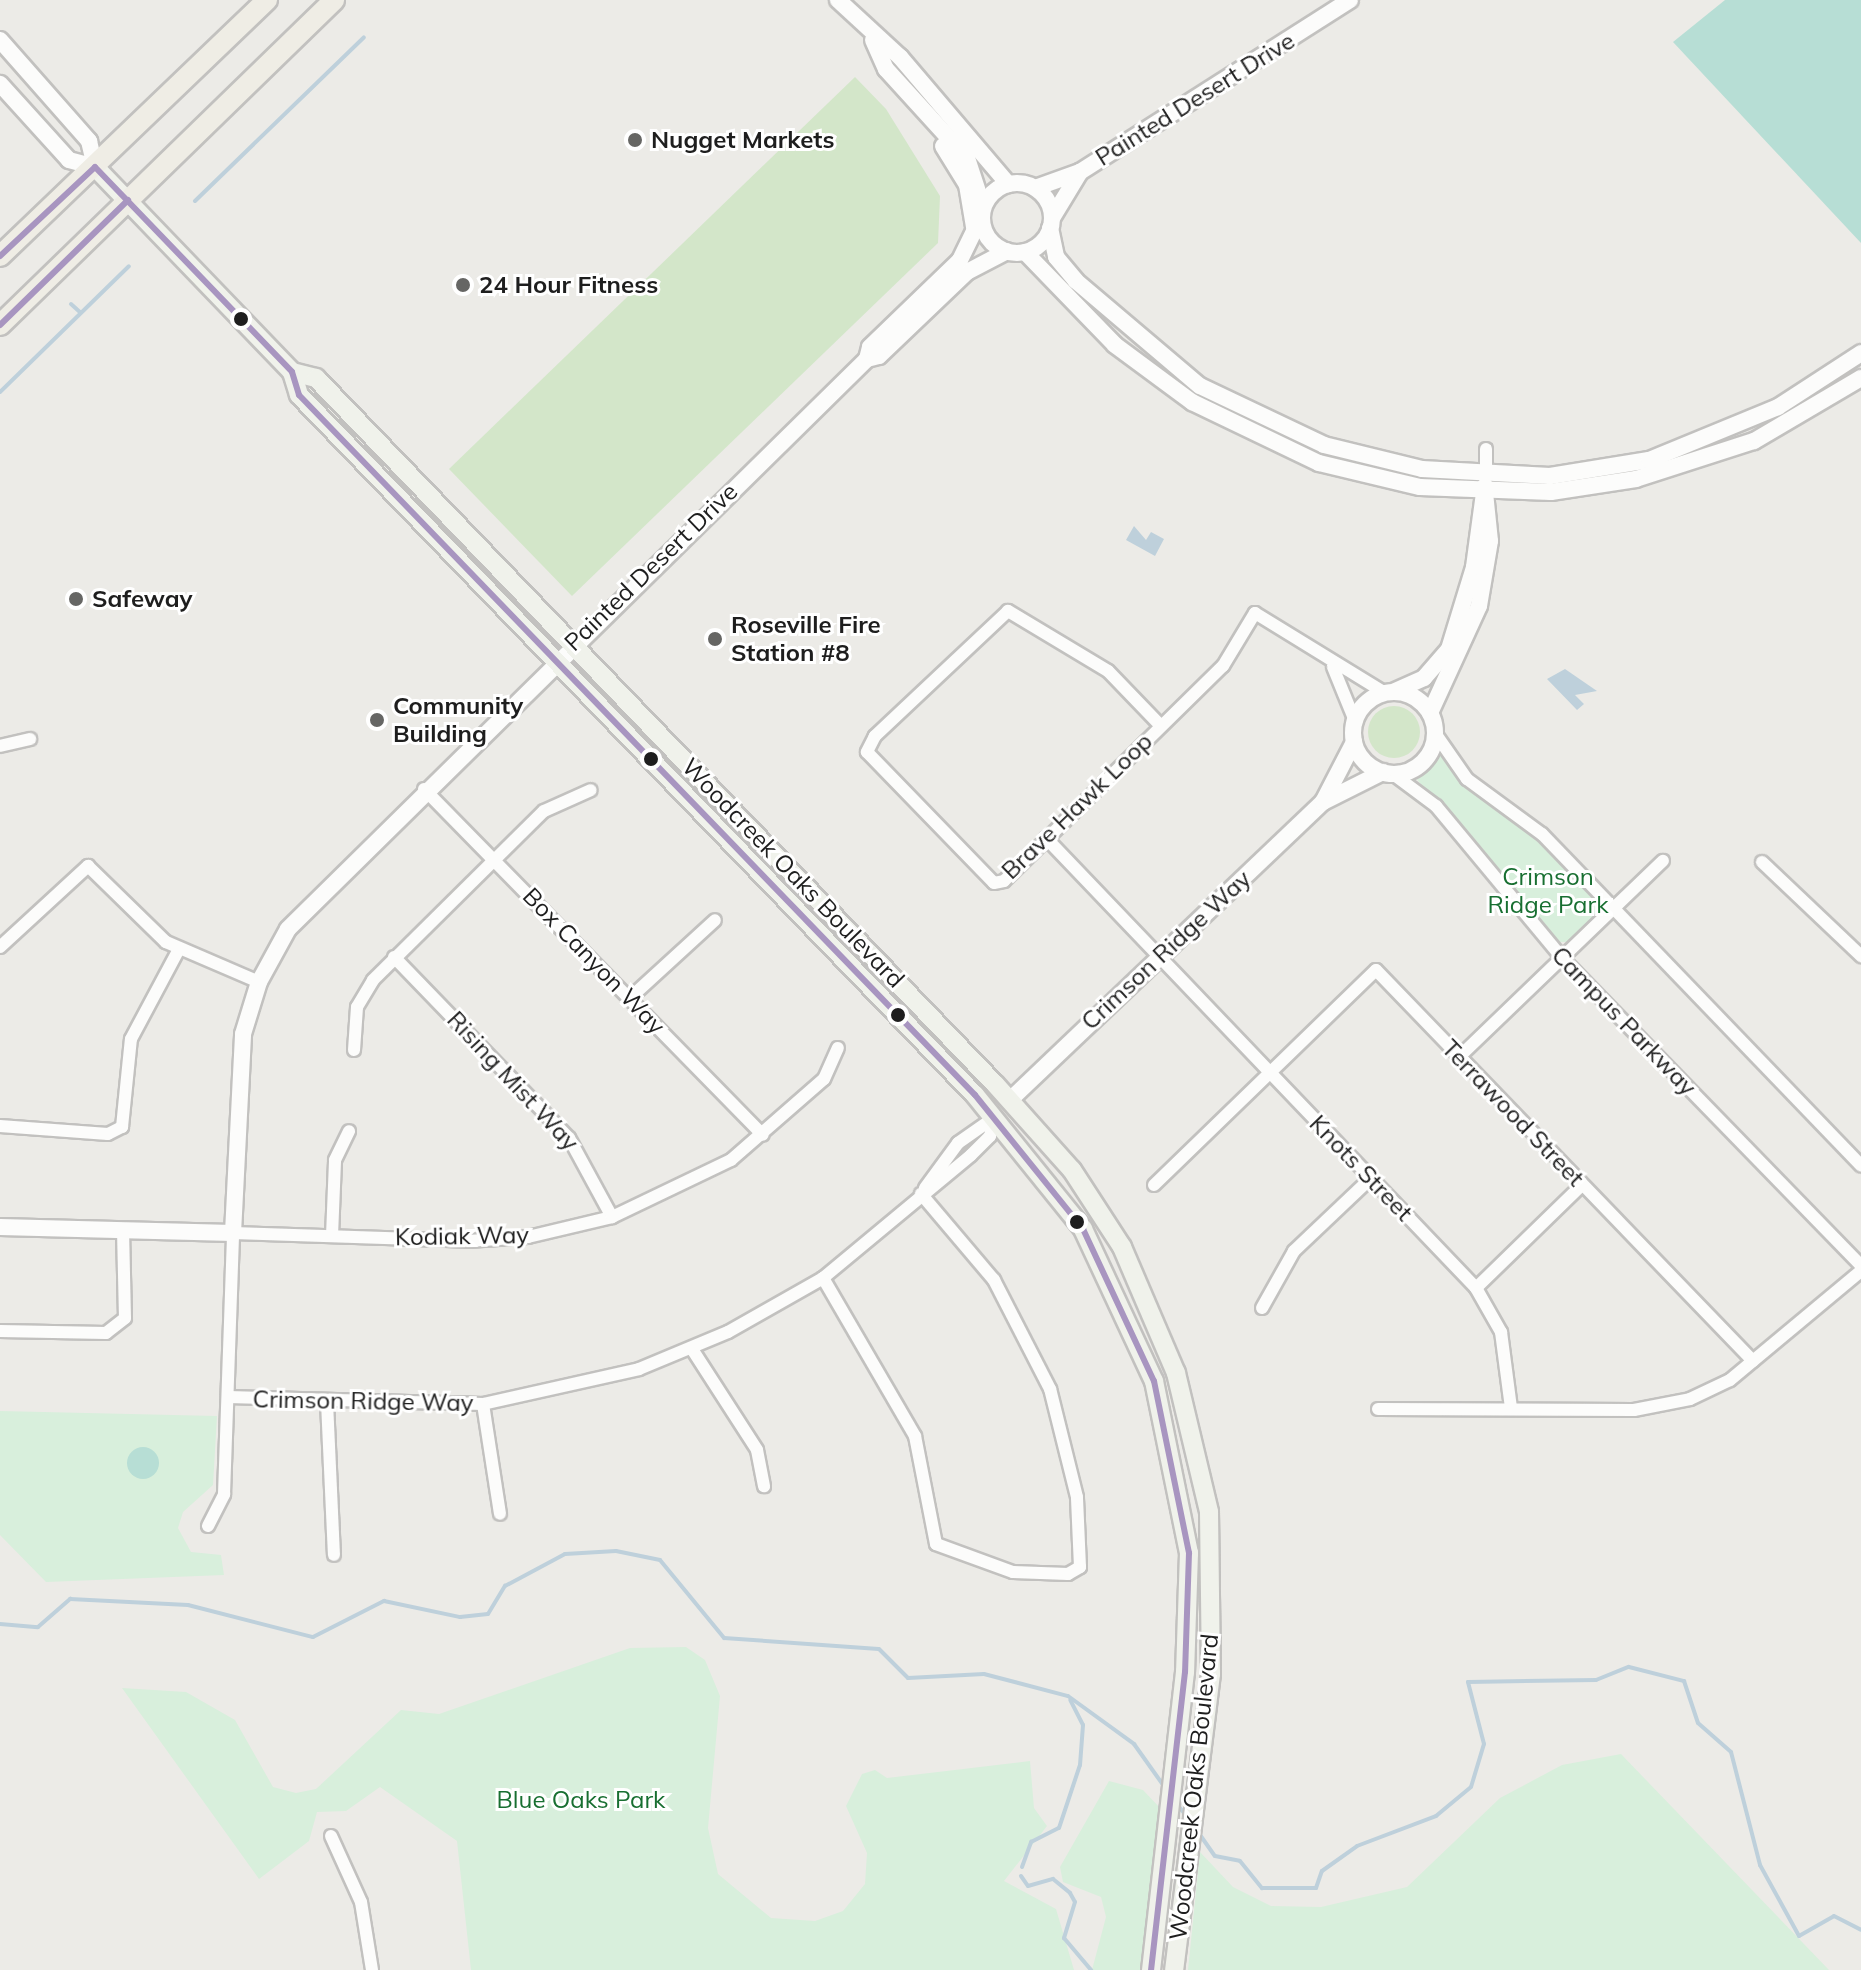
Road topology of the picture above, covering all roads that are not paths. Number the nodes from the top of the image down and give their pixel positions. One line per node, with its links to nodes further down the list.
1 (267, 0): 9 (main road)
2 (334, 0): 13 (main road)
3 (838, 0): 5 (street)
4 (1350, 0): 10 (street, Painted Desert Drive)
5 (872, 38): 8 (street); 11 (street)
6 (0, 40): 9 (street, Woodcreek Oaks Boulevard)
7 (0, 84): 9 (street, Woodcreek Oaks Boulevard)
8 (937, 129): 14 (street); 14 (street)
9 (95, 167): 13 (main road, Woodcreek Oaks Boulevard); 18 (main road)
10 (1080, 172): 12 (street, Painted Desert Drive); 15 (street, Painted Desert Drive)
11 (1008, 184): 12 (street); 14 (street)
12 (1035, 188): 15 (street)
13 (128, 200): 19 (main road); 22 (main road, Woodcreek Oaks Boulevard)
14 (979, 219): 16 (street); 21 (street, Painted Desert Drive)
15 (1051, 223): 17 (street); 25 (street)
16 (1007, 251): 17 (street); 21 (street, Painted Desert Drive)
17 (1025, 252): 26 (street)
18 (0, 256)
19 (0, 325)
20 (1861, 353): 25 (street)
21 (867, 359): 27 (street, Painted Desert Drive)
22 (292, 372): 27 (main road, Woodcreek Oaks Boulevard); 28 (main road, Woodcreek Oaks Boulevard)
23 (1861, 378): 26 (street)
24 (1486, 449): 25 (street)
25 (1486, 476): 26 (street)
26 (1485, 493): 30 (street); 31 (street)
27 (572, 643): 28 (street, Painted Desert Drive); 60 (main road, Woodcreek Oaks Boulevard)
28 (555, 660): 39 (street, Painted Desert Drive); 61 (main road, Woodcreek Oaks Boulevard)
29 (1333, 667): 30 (street); 32 (street); 33 (street, Brave Hawk Loop)
30 (1390, 692): 31 (street); 32 (street)
31 (1430, 713): 34 (street)
32 (1355, 721): 36 (street)
33 (1161, 726): 42 (street, Brave Hawk Loop); 42 (street, Brave Hawk Loop)
34 (1435, 733): 38 (street); 46 (street)
35 (30, 739): 37 (street)
36 (1354, 742): 38 (street); 41 (street, Crimson Ridge Way)
37 (0, 746)
38 (1388, 773): 41 (street, Crimson Ridge Way); 53 (street, Campus Parkway)
39 (424, 789): 43 (street, Box Canyon Way); 54 (street, Painted Desert Drive)
40 (591, 790): 43 (street)
41 (1323, 802): 50 (street, Crimson Ridge Way)
42 (1046, 838): 50 (street, Knots Street)
43 (495, 858): 52 (street); 55 (street, Box Canyon Way)
44 (1663, 861): 46 (street)
45 (1762, 862): 51 (street)
46 (1614, 908): 53 (street); 67 (street)
47 (715, 920): 55 (street)
48 (3, 938): 49 (street)
49 (178, 951): 54 (street); 62 (street)
50 (1159, 955): 59 (street, Knots Street); 60 (street, Crimson Ridge Way)
51 (1861, 956)
52 (394, 957): 57 (street); 72 (street, Rising Mist Way)
53 (1562, 958): 58 (street); 77 (street, Campus Parkway)
54 (259, 982): 75 (street, Painted Desert Drive)
55 (630, 998): 64 (street, Box Canyon Way)
56 (838, 1048): 64 (street, Kodiak Way)
57 (354, 1050)
58 (1459, 1057): 59 (street, Terrawood Street); 70 (street, Terrawood Street)
59 (1270, 1071): 68 (street, Knots Street); 69 (street)
60 (1010, 1100): 61 (main road); 96 (main road, Woodcreek Oaks Boulevard)
61 (995, 1117): 65 (street, Crimson Ridge Way); 66 (street, Crimson Ridge Way); 95 (main road, Woodcreek Oaks Boulevard)
62 (0, 1126)
63 (349, 1131): 76 (street)
64 (763, 1135): 72 (street, Kodiak Way)
65 (954, 1149): 66 (street); 71 (street, Crimson Ridge Way)
66 (964, 1159): 71 (street, Crimson Ridge Way)
67 (1861, 1165)
68 (1370, 1179): 79 (street, Knots Street); 80 (street)
69 (1154, 1185)
70 (1582, 1185): 79 (street); 83 (street, Terrawood Street)
71 (921, 1194): 78 (street, Crimson Ridge Way); 78 (street)
72 (612, 1217): 76 (street, Kodiak Way)
73 (0, 1227): 74 (street)
74 (123, 1231): 75 (street); 81 (street)
75 (233, 1233): 76 (street, Kodiak Way); 84 (street)
76 (332, 1236)
77 (1861, 1268): 83 (street)
78 (823, 1278): 82 (street, Crimson Ridge Way)
79 (1476, 1288): 87 (street, Knots Street)
80 (1262, 1308)
81 (0, 1331)
82 (692, 1349): 86 (street, Crimson Ridge Way); 89 (street)
83 (1753, 1361): 87 (street)
84 (228, 1397): 85 (street, Crimson Ridge Way); 91 (street)
85 (327, 1402): 86 (street, Crimson Ridge Way); 92 (street)
86 (483, 1404): 90 (street)
87 (1511, 1408): 88 (street)
88 (1378, 1409)
89 (764, 1486)
90 (500, 1514)
91 (208, 1526)
92 (334, 1555)
93 (331, 1836): 94 (street)
94 (372, 1970)
95 (1151, 1970)
96 (1174, 1970)

